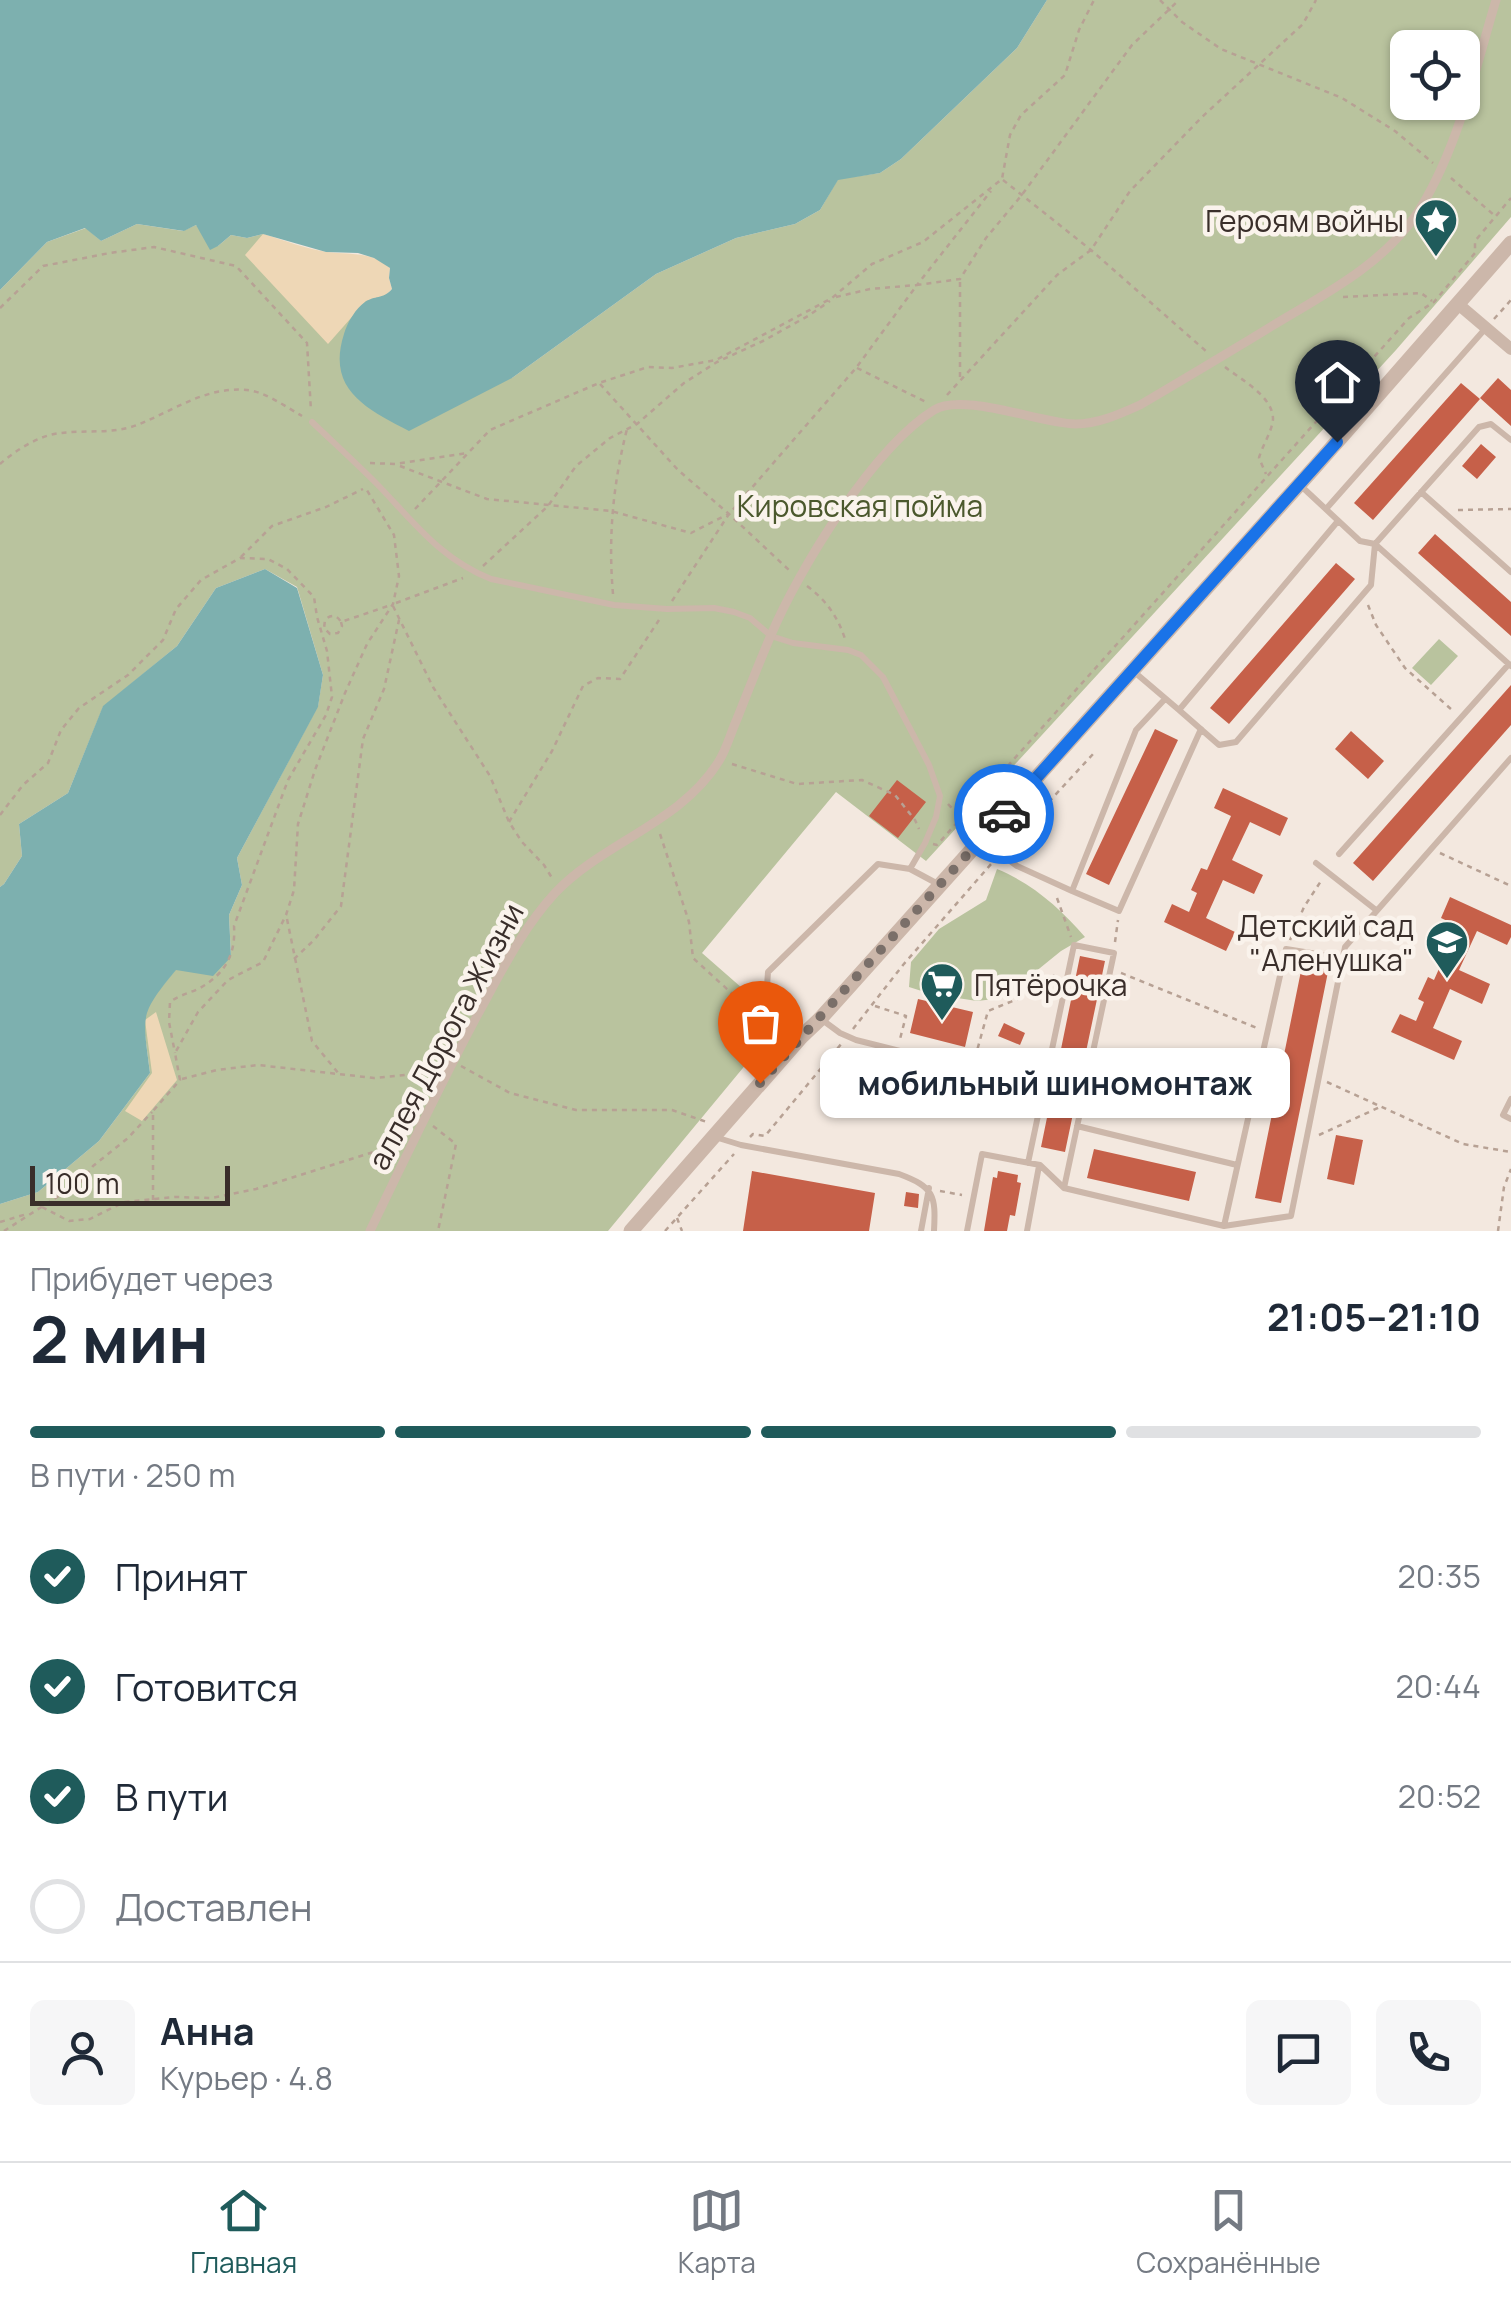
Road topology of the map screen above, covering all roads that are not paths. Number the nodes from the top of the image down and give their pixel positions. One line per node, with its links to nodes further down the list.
1 (1496, 0): 14 (street, аллея Дорога Жизни)
2 (1510, 248): 3 (street)
3 (1458, 304): 4 (street); 8 (street)
4 (1486, 328): 5 (street); 10 (lane)
5 (1511, 349)
6 (312, 422): 14 (lane)
7 (1511, 440): 9 (lane)
8 (1299, 484): 10 (lane); 16 (street)
9 (1421, 492): 12 (lane); 13 (lane)
10 (1326, 508): 11 (lane)
11 (1338, 521): 12 (lane); 18 (lane)
12 (1375, 544): 15 (lane); 19 (lane)
13 (1511, 572)
14 (771, 636): 24 (lane); 42 (street, аллея Дорога Жизни)
15 (1510, 665): 22 (lane)
16 (1132, 670): 17 (lane); 21 (street)
17 (1165, 699): 18 (lane); 26 (lane)
18 (1179, 710): 19 (lane)
19 (1201, 729): 26 (lane)
20 (1511, 758): 27 (lane)
21 (981, 839): 25 (street); 26 (lane)
22 (1338, 854)
23 (1316, 863): 27 (lane)
24 (910, 869): 25 (lane); 30 (lane)
25 (940, 884): 29 (street)
26 (1072, 891)
27 (1376, 910): 28 (lane)
28 (1342, 958): 38 (lane); 41 (lane)
29 (820, 1018): 30 (street); 31 (lane)
30 (793, 1035): 35 (street)
31 (1044, 1087): 34 (lane); 36 (lane)
32 (1511, 1099): 33 (lane)
33 (1511, 1118)
34 (1077, 1126): 38 (lane); 40 (lane)
35 (711, 1130): 39 (lane); 43 (street)
36 (1028, 1163): 37 (lane); 46 (lane)
37 (1040, 1165): 40 (lane); 47 (lane)
38 (1237, 1165): 41 (lane)
39 (929, 1188): 44 (lane); 45 (lane)
40 (1064, 1188): 41 (lane)
41 (1224, 1226)
42 (370, 1231)
43 (631, 1231)
44 (921, 1231)
45 (934, 1231)
46 (967, 1231)
47 (1027, 1231)

